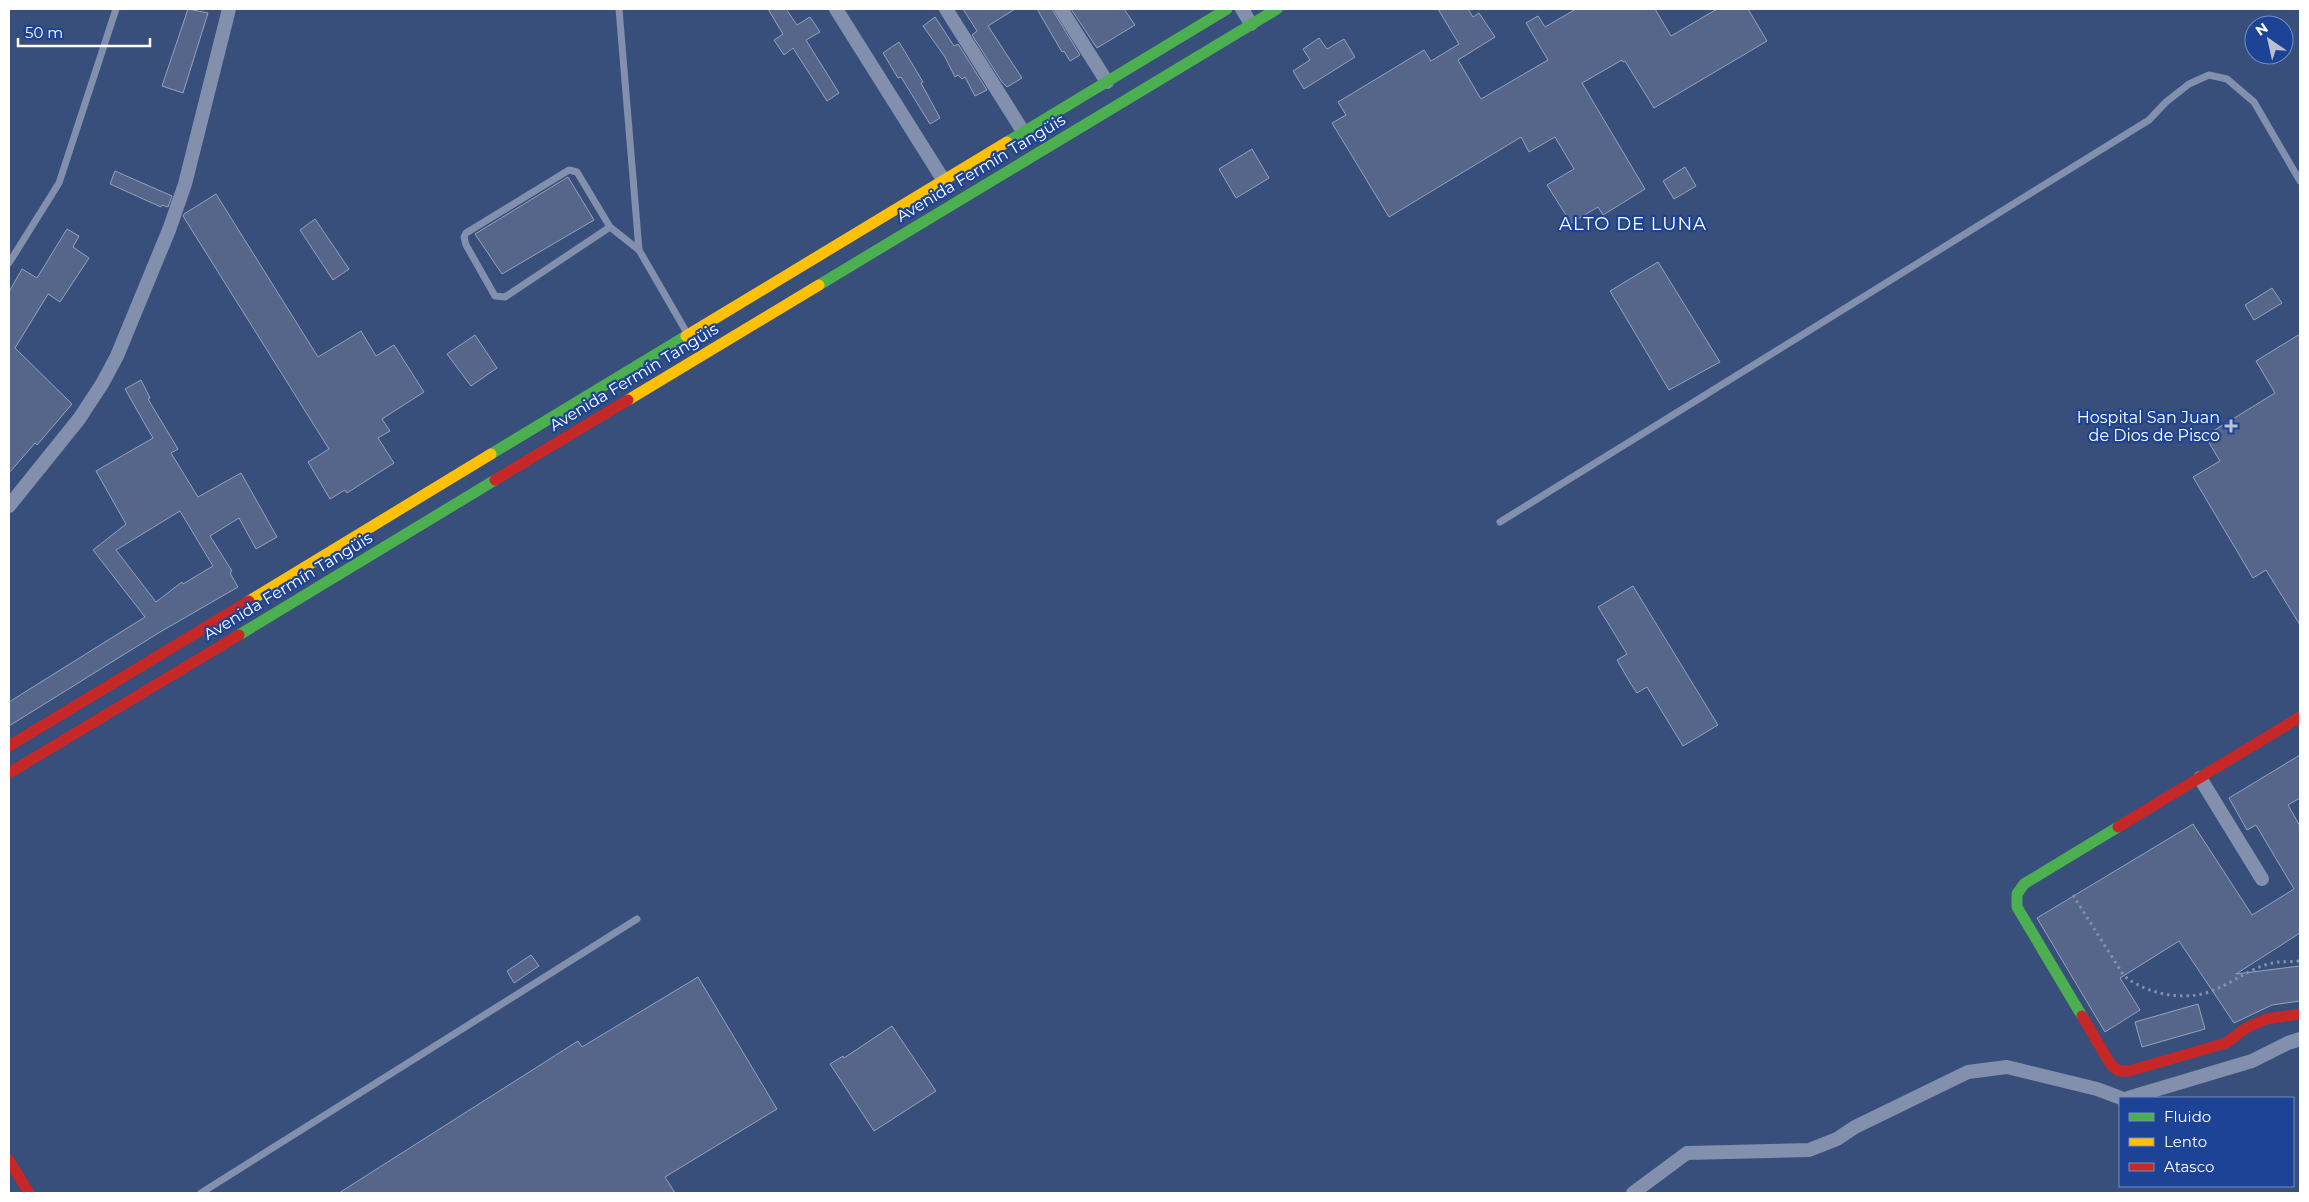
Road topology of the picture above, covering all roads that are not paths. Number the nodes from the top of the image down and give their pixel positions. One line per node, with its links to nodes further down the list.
1 (116, 9): 17 (lane)
2 (229, 9): 19 (street)
3 (619, 9): 16 (lane)
4 (836, 9): 13 (street)
5 (946, 9): 12 (street)
6 (1061, 9): 11 (street)
7 (1227, 9): 11 (main road, Avenida Fermín Tangüis)
8 (1242, 9): 10 (street)
9 (1277, 9): 10 (main road, Avenida Fermín Tangüis)
10 (1251, 24): 22 (main road, Avenida Fermín Tangüis)
11 (1107, 82): 12 (main road, Avenida Fermín Tangüis)
12 (1024, 132): 13 (main road, Avenida Fermín Tangüis)
13 (944, 181): 18 (main road, Avenida Fermín Tangüis)
14 (2300, 181): 20 (lane)
15 (610, 227): 15 (lane); 16 (lane)
16 (638, 250): 18 (lane)
17 (9, 262)
18 (689, 335): 21 (main road, Avenida Fermín Tangüis)
19 (9, 506)
20 (1500, 522)
21 (211, 624): 22 (main road); 24 (main road, Avenida Fermín Tangüis)
22 (224, 644): 25 (main road, Avenida Fermín Tangüis)
23 (2300, 718): 26 (main road)
24 (9, 746)
25 (9, 773)
26 (2200, 778): 27 (street); 29 (main road)
27 (2262, 879)
28 (637, 919): 35 (lane)
29 (2300, 1014)
30 (2300, 1039): 32 (street)
31 (2119, 1097): 36 (street)
32 (2131, 1097)
33 (9, 1160): 34 (main road)
34 (29, 1193)
35 (201, 1193)
36 (1633, 1193)

